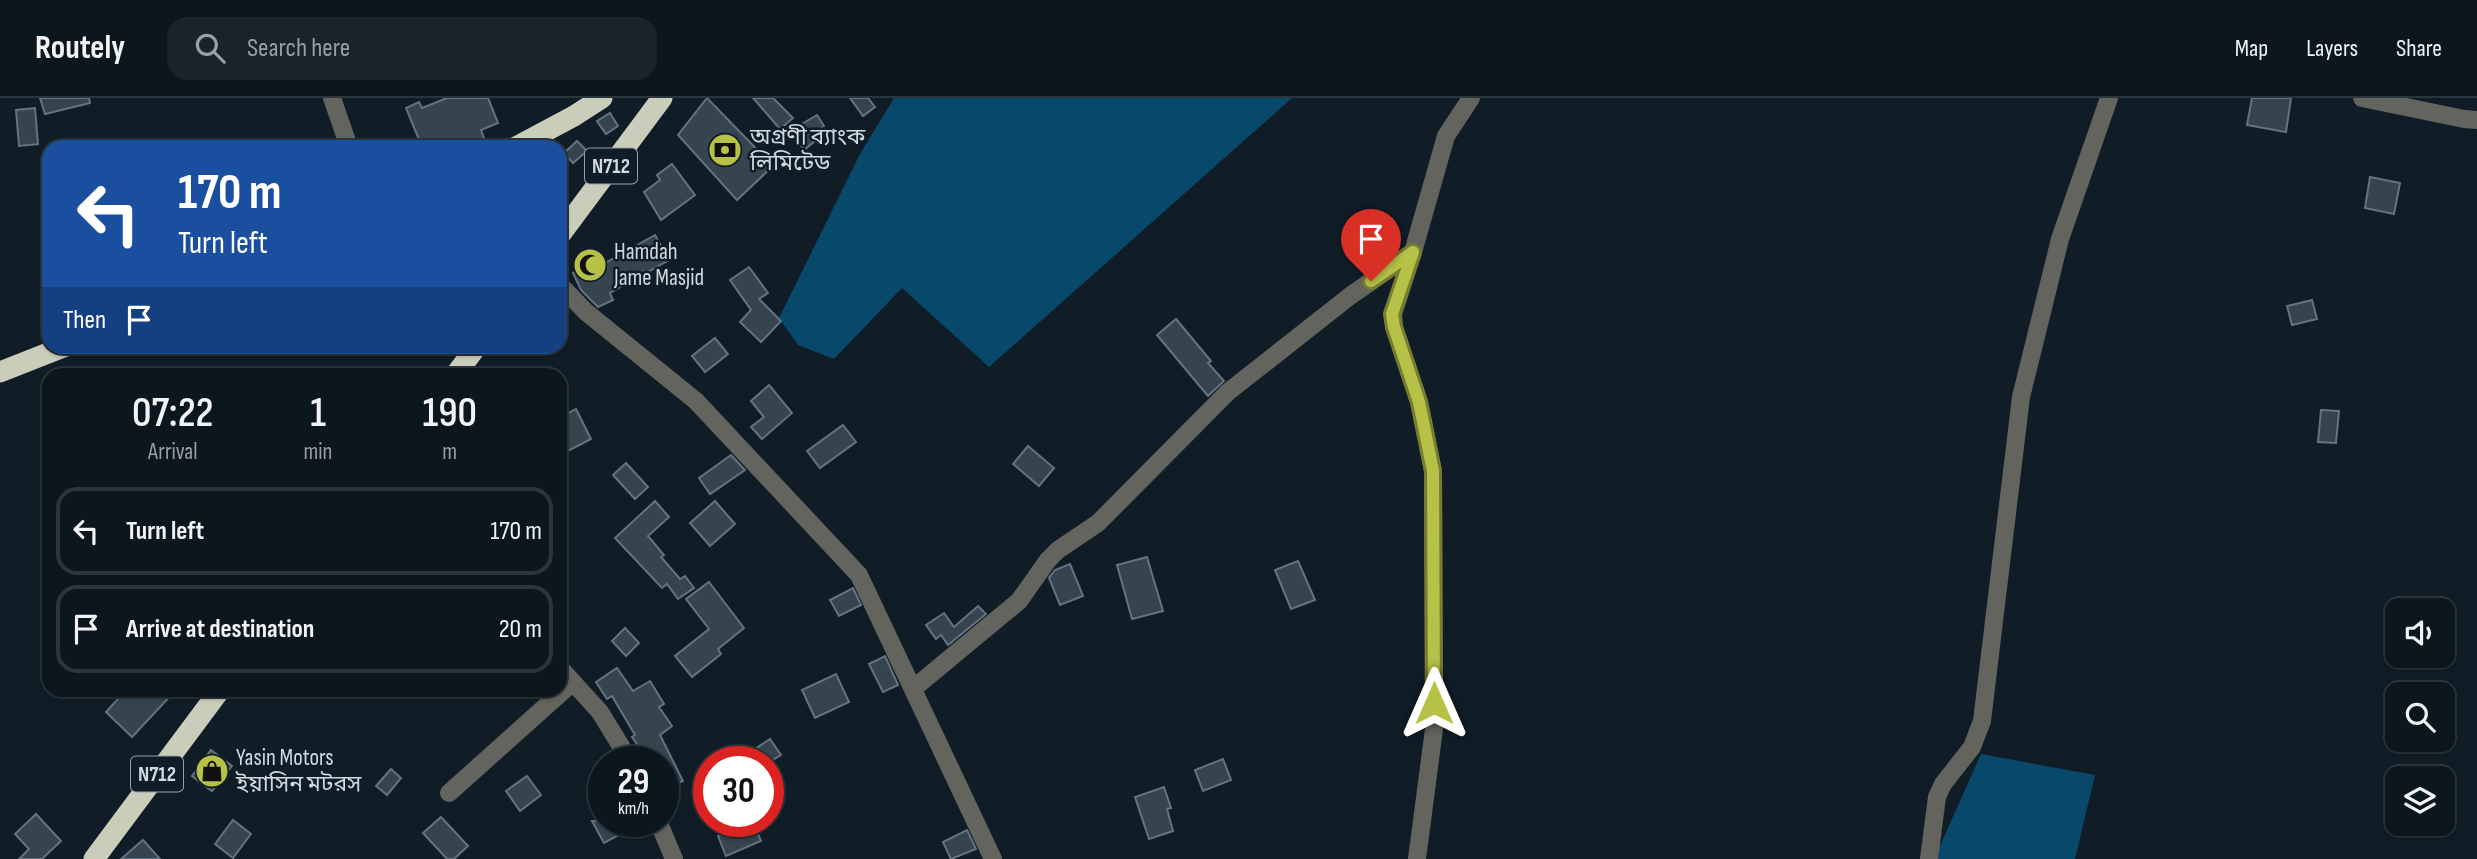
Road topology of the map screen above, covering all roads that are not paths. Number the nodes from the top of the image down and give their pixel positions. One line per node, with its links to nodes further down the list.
1 (332, 98): 8 (street)
2 (602, 98): 9 (highway)
3 (662, 98): 10 (highway, N712)
4 (1471, 98): 11 (street)
5 (2109, 98): 28 (street)
6 (2362, 98): 7 (street)
7 (2477, 120)
8 (347, 140)
9 (528, 140)
10 (567, 226)
11 (1413, 252): 18 (street); 27 (street)
12 (567, 292): 18 (street)
13 (46, 354): 14 (highway)
14 (0, 372)
15 (567, 676): 16 (street)
16 (573, 682): 17 (street); 21 (street)
17 (567, 687)
18 (915, 688): 26 (street)
19 (215, 697): 24 (highway, N712)
20 (556, 697): 22 (street)
21 (622, 746)
22 (449, 793)
23 (665, 837): 25 (street)
24 (93, 859)
25 (674, 859)
26 (993, 859)
27 (1417, 859)
28 (1928, 859)

